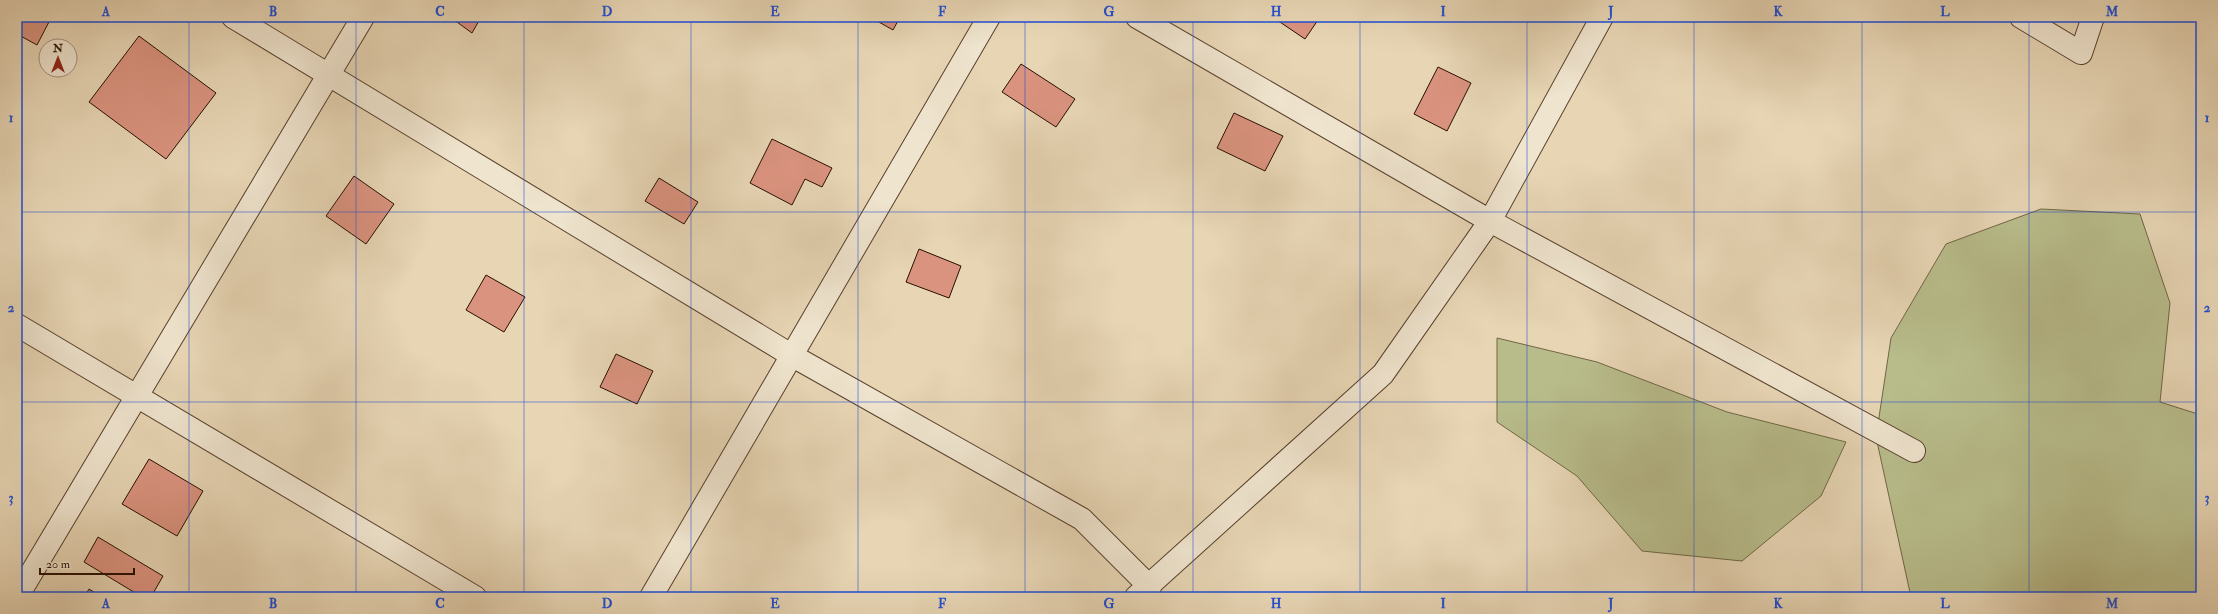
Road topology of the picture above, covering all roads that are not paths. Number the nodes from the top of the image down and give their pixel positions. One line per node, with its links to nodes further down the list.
1 (233, 17): 8 (street)
2 (363, 17): 8 (street)
3 (989, 17): 11 (street)
4 (1137, 17): 9 (street)
5 (1602, 17): 9 (street)
6 (2021, 17): 7 (street)
7 (2093, 17)
8 (329, 75): 11 (street); 12 (street)
9 (1490, 221): 13 (street); 14 (street)
10 (17, 325): 12 (street)
11 (791, 355): 14 (street); 17 (street)
12 (137, 396): 15 (street); 16 (street)
13 (1914, 451)
14 (1143, 592)
15 (17, 597)
16 (475, 597)
17 (651, 597)

